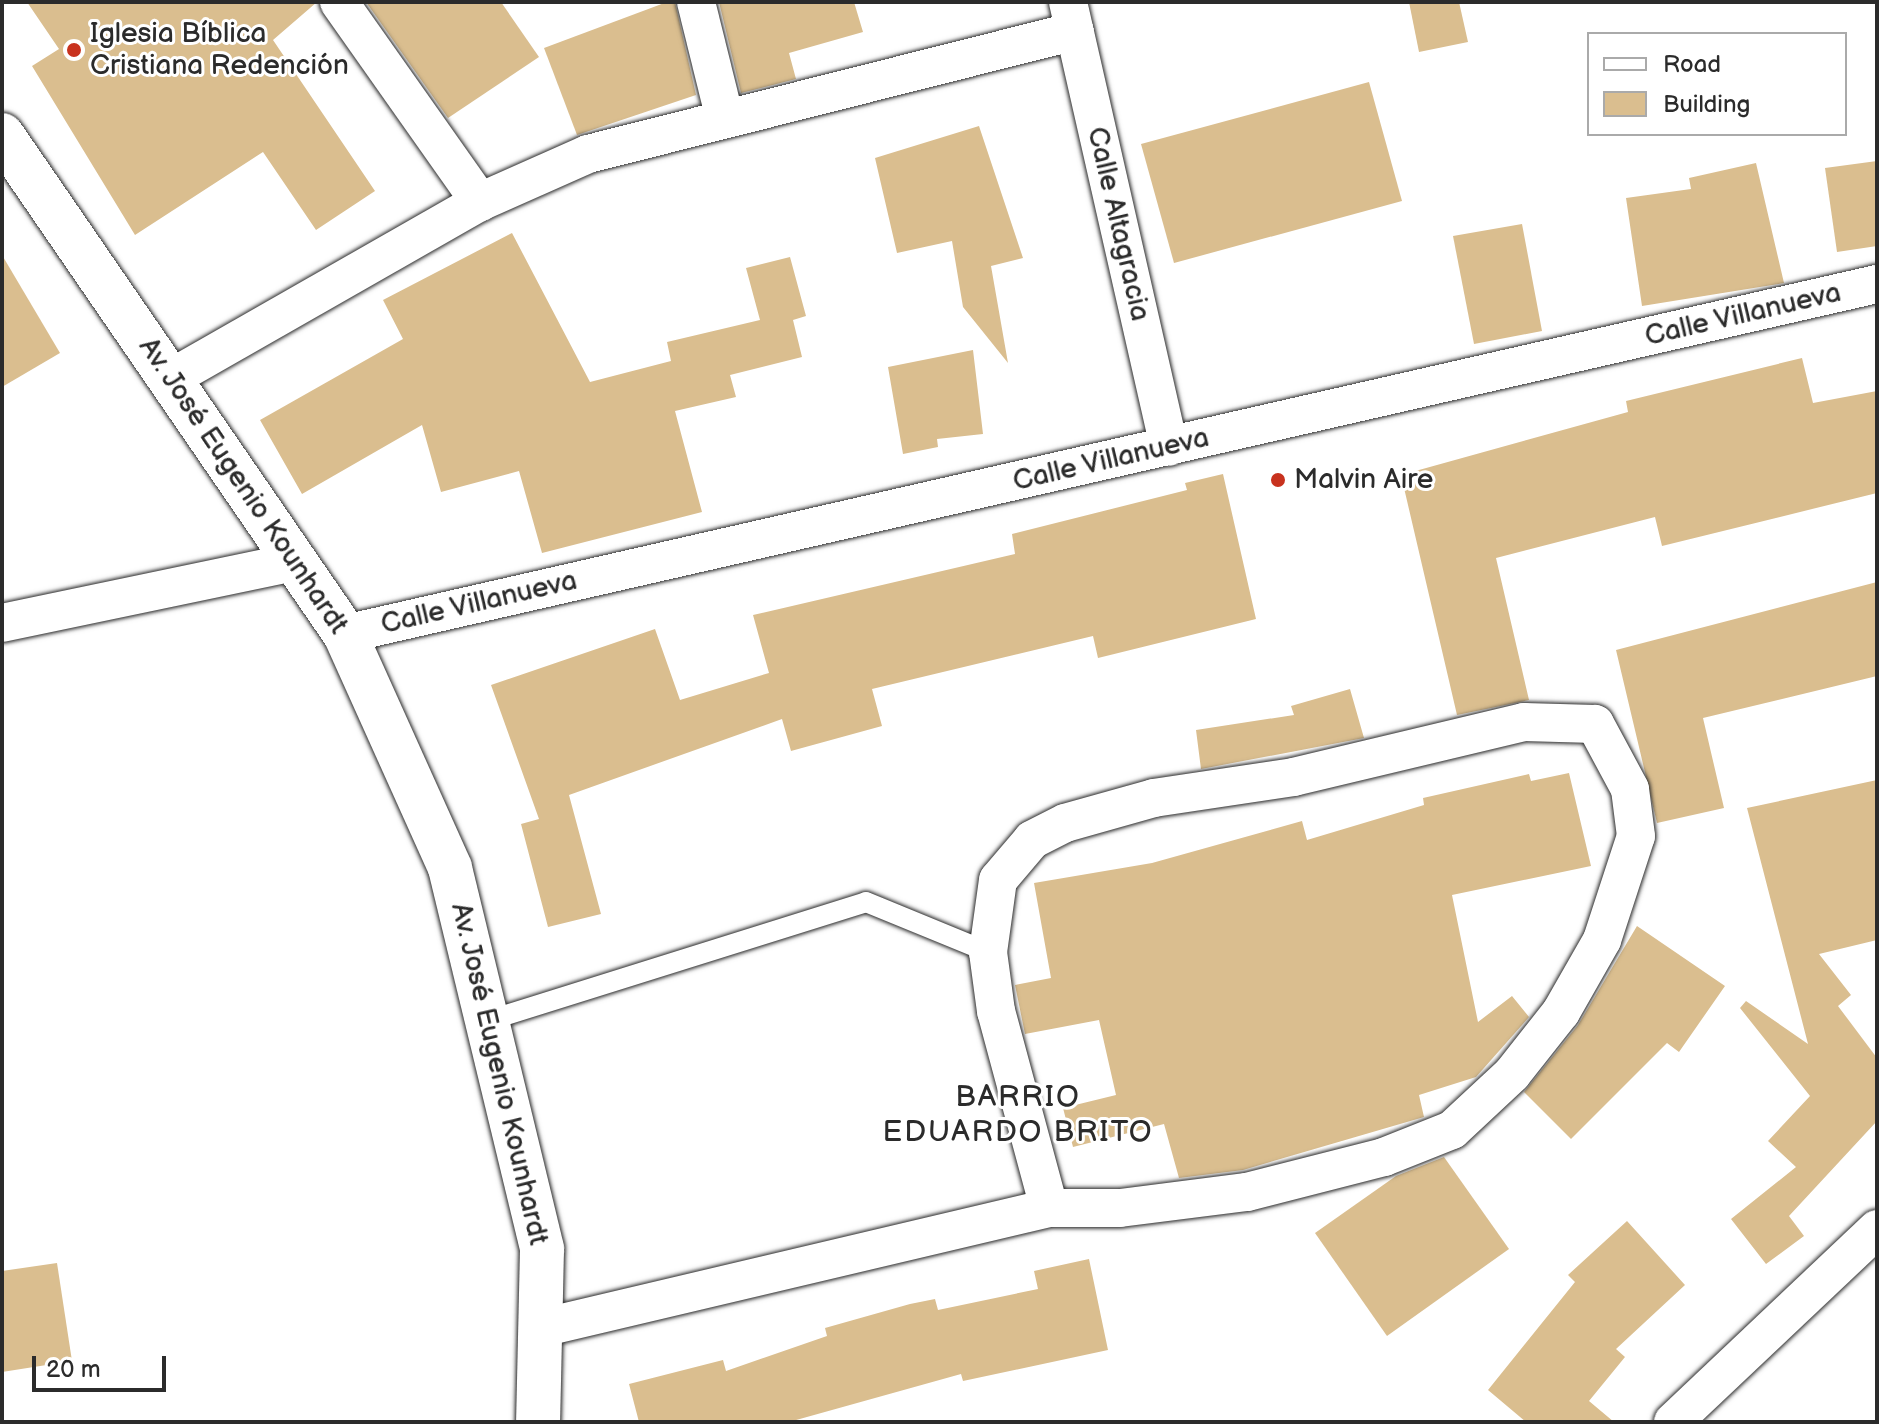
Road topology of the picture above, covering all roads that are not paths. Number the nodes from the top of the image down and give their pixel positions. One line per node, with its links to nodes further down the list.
1 (339, 2): 6 (street)
2 (696, 2): 4 (street)
3 (1071, 16): 4 (street); 9 (street, Calle Altagracia)
4 (724, 115): 6 (street)
5 (2, 135): 8 (street, Av. José Eugenio Kounhardt)
6 (480, 202): 8 (street)
7 (1877, 284): 9 (street, Calle Villanueva)
8 (171, 378): 10 (street, Av. José Eugenio Kounhardt)
9 (1169, 447): 12 (street, Calle Villanueva)
10 (298, 561): 11 (street); 12 (street, Av. José Eugenio Kounhardt)
11 (2, 623)
12 (345, 634): 14 (street, Av. José Eugenio Kounhardt)
13 (988, 952): 14 (lane); 15 (street); 15 (street)
14 (487, 1021): 17 (street, Av. José Eugenio Kounhardt)
15 (1049, 1208): 17 (street)
16 (1877, 1229): 19 (street)
17 (541, 1328): 18 (street, Av. José Eugenio Kounhardt)
18 (538, 1422)
19 (1673, 1422)

